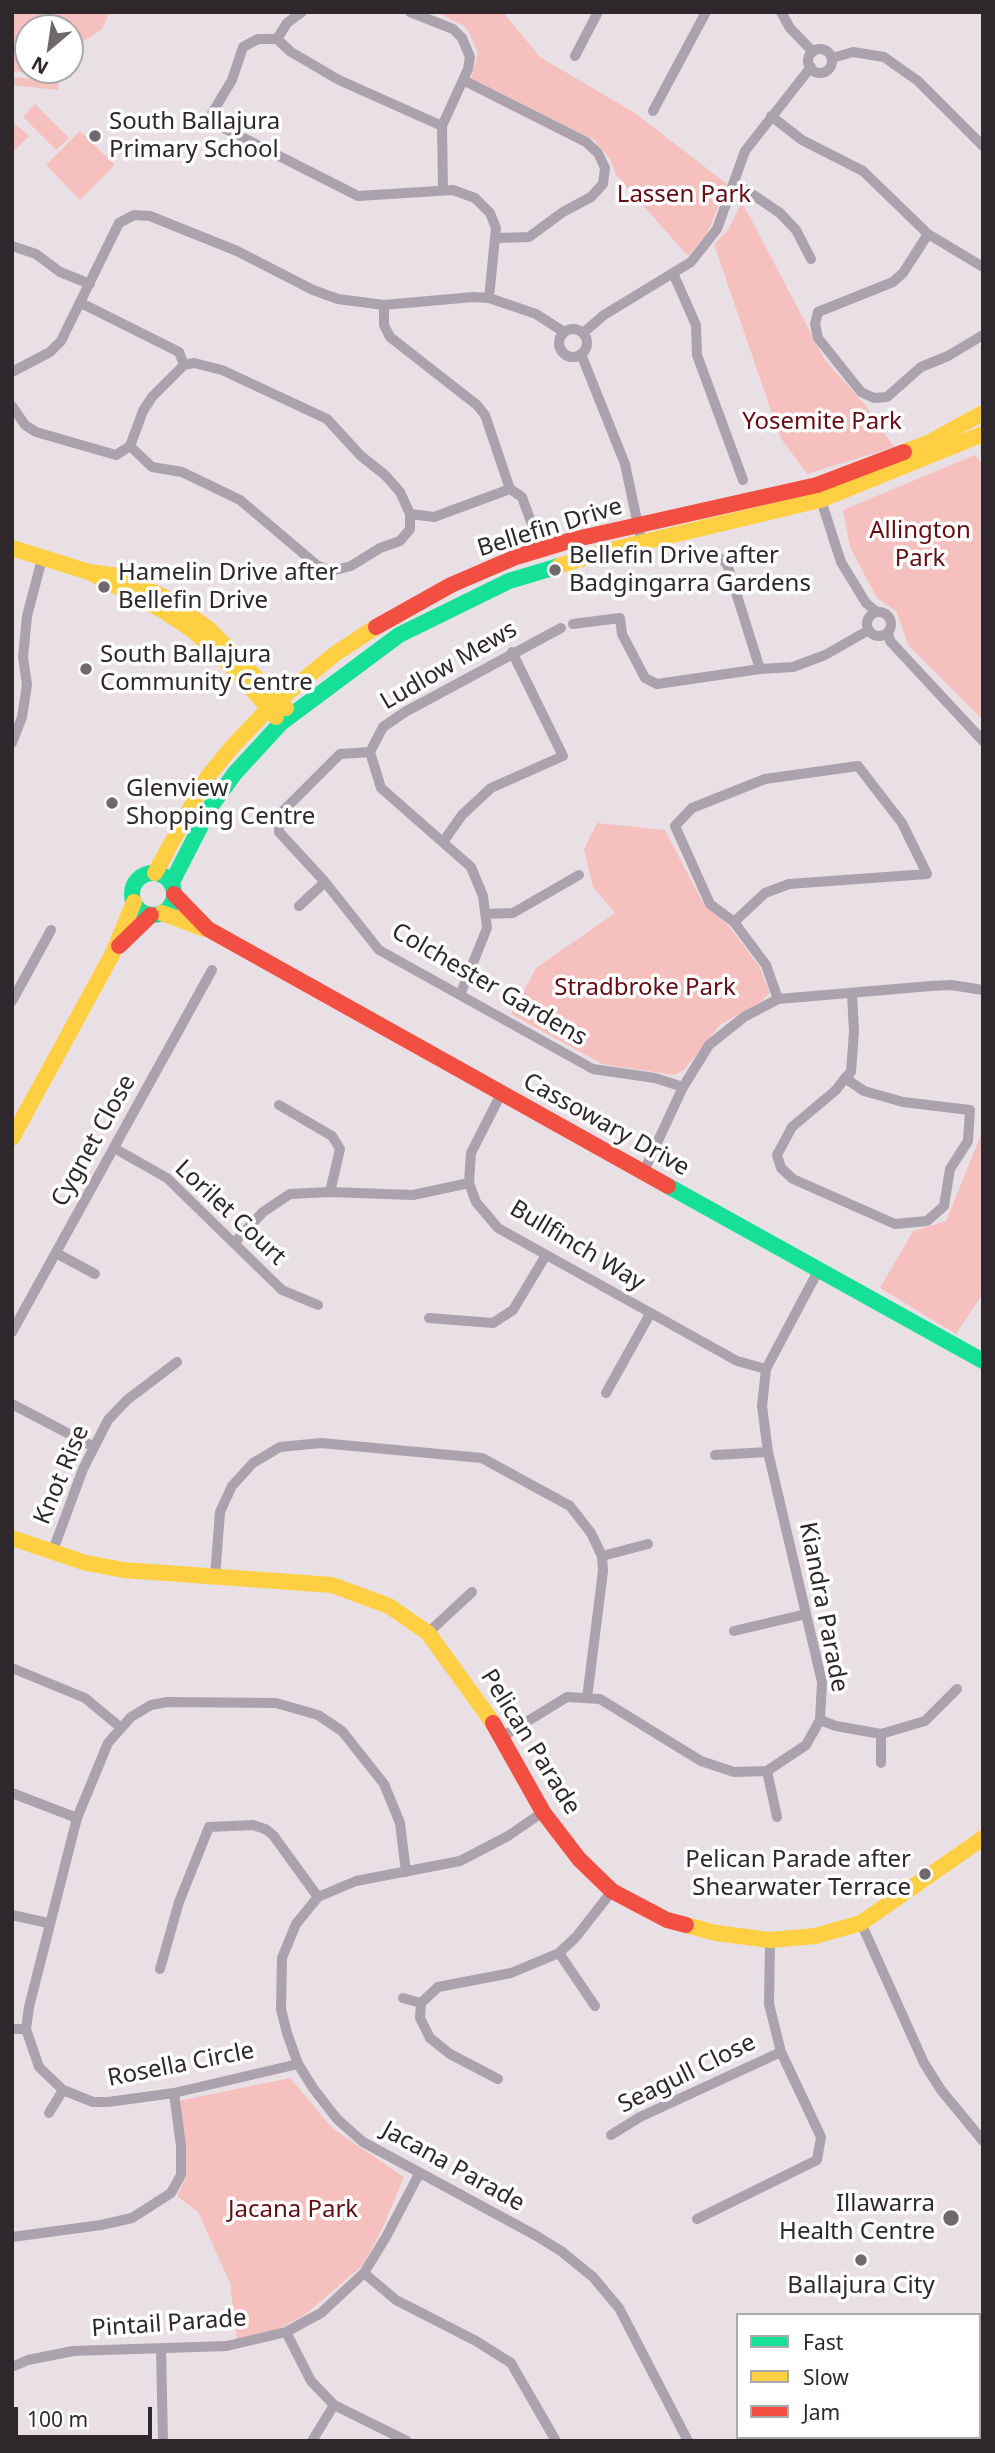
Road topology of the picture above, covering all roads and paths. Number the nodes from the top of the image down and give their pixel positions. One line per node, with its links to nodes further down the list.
1 (302, 12): 6 (street)
2 (410, 12): 11 (street)
3 (598, 12): 8 (street)
4 (706, 12): 12 (street)
5 (781, 12): 7 (street)
6 (277, 39): 14 (street); 17 (street)
7 (813, 52): 9 (street); 10 (street)
8 (575, 56)
9 (832, 58): 10 (street); 15 (street)
10 (811, 67): 13 (street)
11 (463, 80): 14 (street); 19 (street)
12 (653, 111)
13 (771, 116): 16 (street); 18 (street)
14 (442, 127): 17 (street)
15 (983, 146)
16 (734, 182): 21 (street); 23 (street)
17 (443, 191): 19 (street)
18 (928, 234): 22 (street); 30 (street)
19 (497, 238): 25 (street)
20 (12, 246): 24 (street)
21 (811, 259)
22 (983, 267)
23 (673, 273): 29 (street); 38 (street)
24 (90, 284): 26 (street); 27 (street)
25 (489, 298): 27 (street); 28 (street)
26 (81, 303): 32 (street); 33 (street)
27 (384, 305): 39 (street)
28 (564, 332): 29 (street); 31 (street)
29 (583, 333): 31 (street)
30 (983, 335)
31 (581, 354): 43 (street)
32 (184, 365): 37 (street); 41 (street)
33 (12, 372)
34 (12, 405): 37 (street)
35 (981, 419): 40 (street, Bellefin Drive)
36 (983, 434): 40 (street, Bellefin Drive)
37 (130, 446): 41 (street)
38 (743, 480)
39 (510, 489): 41 (street); 42 (street)
40 (818, 493): 43 (street, Bellefin Drive); 44 (street, Bellefin Drive); 48 (street)
41 (410, 514)
42 (531, 522)
43 (637, 526): 44 (street); 57 (street, Bellefin Drive)
44 (642, 544): 58 (street, Bellefin Drive)
45 (12, 548): 47 (street)
46 (716, 555): 54 (street)
47 (41, 559): 56 (street); 57 (street)
48 (877, 612): 51 (street); 52 (street)
49 (573, 624): 54 (street)
50 (561, 628): 53 (street, Ludlow Mews)
51 (869, 630): 52 (street); 54 (street)
52 (888, 632): 59 (street)
53 (512, 652): 61 (street, Ludlow Mews); 62 (street)
54 (760, 669)
55 (12, 683): 56 (street)
56 (27, 685): 60 (street)
57 (275, 704): 58 (street); 63 (street, Bellefin Drive)
58 (287, 719): 66 (street, Bellefin Drive)
59 (983, 741)
60 (12, 743)
61 (370, 752): 62 (street); 65 (street, Colchester Gardens)
62 (443, 842): 70 (street)
63 (155, 873): 66 (street); 67 (street)
64 (579, 875): 70 (street)
65 (325, 882): 68 (street); 78 (street, Colchester Gardens)
66 (173, 889): 69 (street); 72 (street, Cassowary Drive)
67 (134, 902): 69 (street); 74 (street)
68 (299, 906)
69 (156, 914): 72 (street, Cassowary Drive); 74 (street)
70 (486, 914): 78 (street)
71 (734, 922): 71 (street); 79 (street)
72 (208, 929): 83 (street, Cassowary Drive)
73 (51, 930): 80 (street)
74 (113, 953): 85 (street)
75 (212, 971): 86 (street, Cygnet Close)
76 (983, 990): 77 (street)
77 (852, 993): 79 (street); 81 (street)
78 (460, 995): 82 (street, Colchester Gardens)
79 (778, 999): 82 (street)
80 (12, 1001)
81 (845, 1078): 81 (street)
82 (683, 1087): 87 (street)
83 (501, 1094): 87 (street, Cassowary Drive); 88 (street)
84 (279, 1105): 89 (street)
85 (12, 1138)
86 (114, 1148): 90 (street, Lorilet Court); 91 (street, Cygnet Close)
87 (644, 1171): 93 (street, Cassowary Drive)
88 (469, 1183): 89 (street); 92 (street, Bullfinch Way)
89 (330, 1192): 90 (street)
90 (234, 1243): 95 (street, Lorilet Court)
91 (56, 1253): 94 (street); 98 (street, Cygnet Close)
92 (546, 1255): 96 (street, Bullfinch Way); 97 (street)
93 (818, 1271): 100 (street, Cassowary Drive); 101 (street, Kiandra Parade)
94 (95, 1274)
95 (318, 1305)
96 (650, 1314): 101 (street, Bullfinch Way); 102 (street)
97 (429, 1318)
98 (12, 1332)
99 (177, 1362): 104 (street, Knot Rise)
100 (983, 1362)
101 (766, 1369): 105 (street, Kiandra Parade)
102 (606, 1393)
103 (12, 1404): 104 (street)
104 (94, 1447): 109 (street, Knot Rise)
105 (768, 1452): 106 (street); 113 (street, Kiandra Parade)
106 (715, 1455)
107 (12, 1538): 109 (street, Pelican Parade)
108 (648, 1544): 110 (street)
109 (52, 1553): 111 (street, Pelican Parade)
110 (602, 1556): 111 (street); 118 (street)
111 (215, 1577): 115 (street, Pelican Parade)
112 (472, 1592): 115 (street)
113 (806, 1614): 114 (street); 119 (street, Kiandra Parade)
114 (734, 1631)
115 (429, 1633): 122 (street, Pelican Parade)
116 (12, 1668): 120 (street)
117 (957, 1689): 121 (street)
118 (587, 1698): 122 (street); 124 (street)
119 (820, 1720): 121 (street); 124 (street, Kiandra Parade)
120 (120, 1727): 128 (street); 130 (street)
121 (881, 1734): 123 (street)
122 (502, 1737): 126 (street, Pelican Parade)
123 (881, 1763)
124 (767, 1771): 127 (street)
125 (12, 1793): 128 (street)
126 (543, 1812): 130 (street, Jacana Parade); 131 (street, Pelican Parade)
127 (776, 1816)
128 (77, 1818): 134 (street)
129 (983, 1838): 135 (street, Pelican Parade)
130 (406, 1872): 132 (street, Jacana Parade)
131 (612, 1891): 136 (street, Pelican Parade); 137 (street)
132 (318, 1897): 138 (street); 145 (street, Jacana Parade)
133 (12, 1915): 134 (street)
134 (48, 1923): 143 (street)
135 (861, 1923): 136 (street, Pelican Parade); 151 (street)
136 (770, 1940): 144 (street)
137 (559, 1953): 140 (street); 141 (street)
138 (160, 1969)
139 (403, 1998): 140 (street)
140 (421, 2003): 146 (street)
141 (595, 2006)
142 (12, 2029): 143 (street)
143 (26, 2029): 147 (street, Rosella Circle)
144 (781, 2052): 150 (street, Seagull Close); 153 (street)
145 (298, 2064): 148 (street, Rosella Circle); 152 (street, Jacana Parade)
146 (498, 2079)
147 (63, 2090): 148 (street, Rosella Circle); 149 (street)
148 (174, 2092): 154 (street)
149 (49, 2113)
150 (611, 2135)
151 (983, 2141)
152 (419, 2174): 155 (street, Pintail Parade); 164 (street, Jacana Parade)
153 (697, 2219)
154 (12, 2237)
155 (364, 2273): 156 (street, Pintail Parade); 163 (street)
156 (286, 2332): 157 (street, Pintail Parade); 159 (street)
157 (161, 2348): 158 (street, Pintail Parade); 160 (street)
158 (12, 2367)
159 (334, 2405): 161 (street); 162 (street)
160 (163, 2441)
161 (312, 2441)
162 (407, 2441)
163 (556, 2441)
164 (688, 2441)

